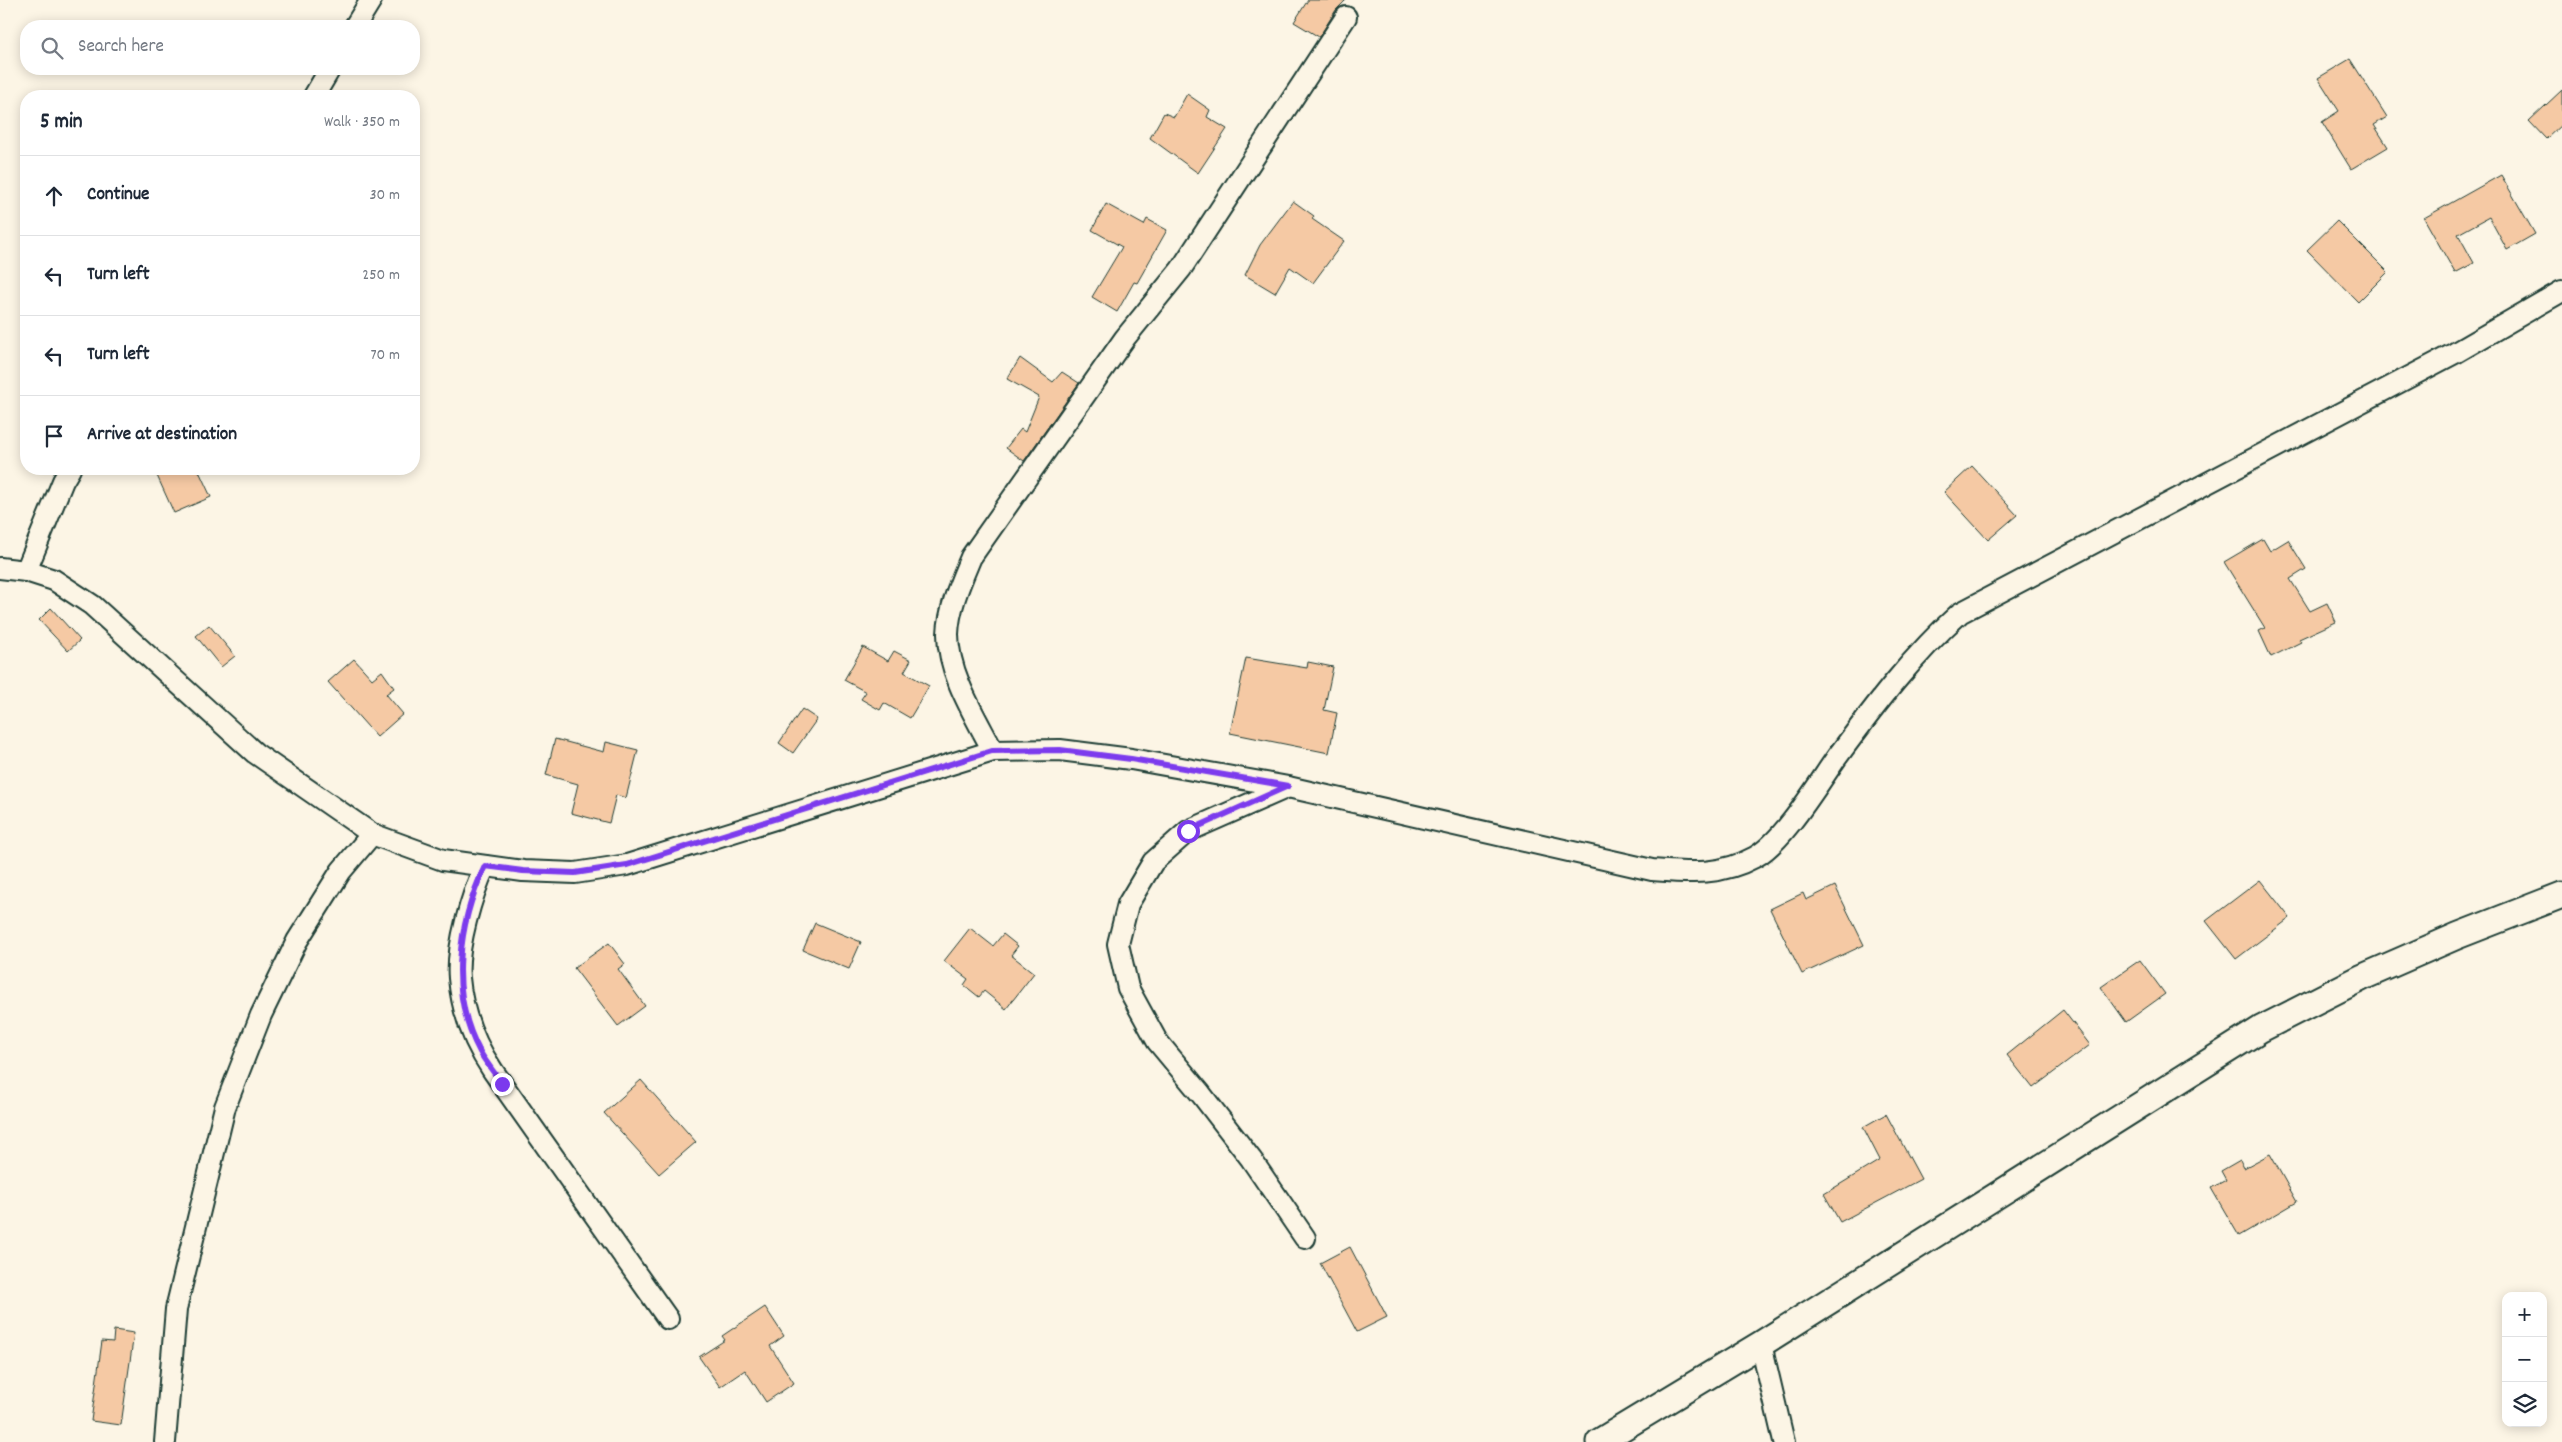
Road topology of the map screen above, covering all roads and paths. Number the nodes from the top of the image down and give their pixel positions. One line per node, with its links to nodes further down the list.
1 (371, 0): 3 (street)
2 (1346, 17): 10 (street)
3 (358, 20)
4 (326, 75): 5 (street)
5 (318, 90)
6 (2562, 290): 11 (street)
7 (67, 475): 9 (street)
8 (0, 568): 9 (street)
9 (26, 571): 12 (street)
10 (992, 751): 11 (street); 13 (street)
11 (1288, 786): 15 (street)
12 (372, 834): 13 (street); 18 (street)
13 (485, 866): 16 (street)
14 (2562, 895): 17 (street)
15 (1305, 1238)
16 (668, 1319)
17 (1761, 1344): 19 (street); 20 (street)
18 (165, 1442)
19 (1599, 1442)
20 (1784, 1442)

